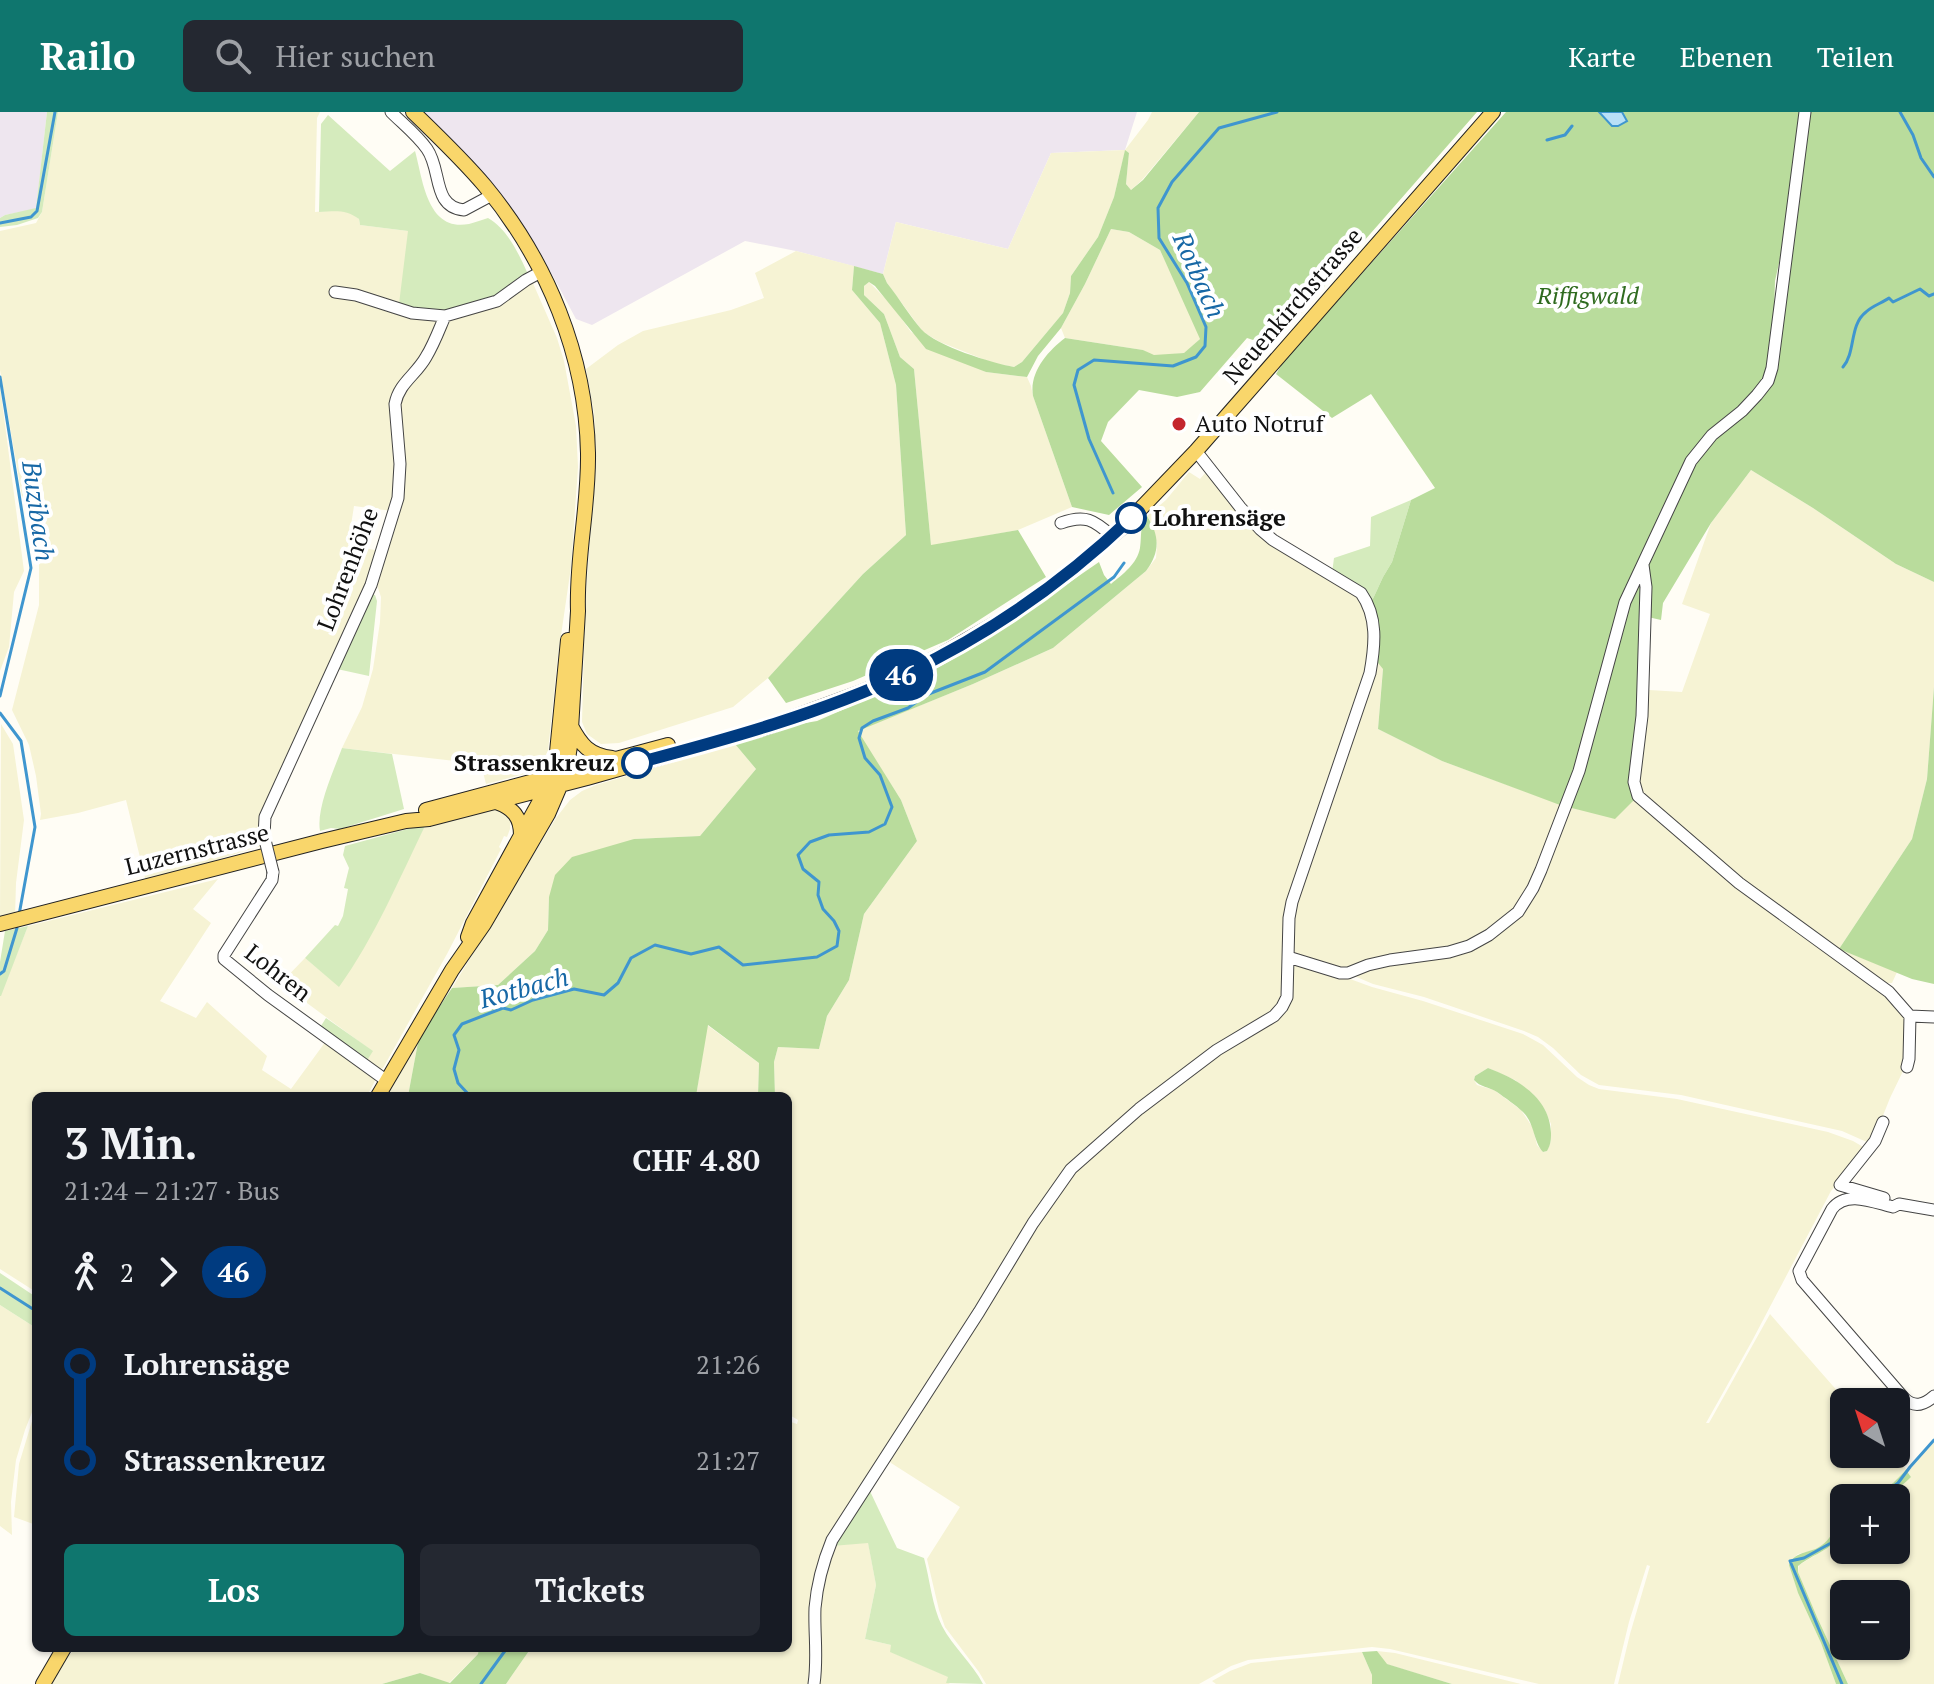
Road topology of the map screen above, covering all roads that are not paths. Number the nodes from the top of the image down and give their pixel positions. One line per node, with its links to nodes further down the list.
1 (391, 112): 5 (street)
2 (413, 112): 5 (main road)
3 (1493, 112): 9 (main road, Neuenkirchstrasse)
4 (1805, 112): 12 (street)
5 (492, 195): 6 (main road)
6 (541, 272): 8 (street); 13 (main road)
7 (335, 292): 8 (street)
8 (445, 316): 23 (street, Lohrenhöhe, bridge)
9 (1196, 451): 11 (main road, Neuenkirchstrasse); 26 (street)
10 (1061, 523): 11 (street)
11 (1112, 536): 14 (main road, Neuenkirchstrasse)
12 (1643, 564): 26 (street); 27 (street)
13 (577, 588): 15 (main road); 18 (main road)
14 (793, 716): 16 (main road, Neuenkirchstrasse); 17 (main road, Neuenkirchstrasse)
15 (571, 725): 16 (main road); 18 (main road)
16 (616, 758): 18 (main road, Neuenkirchstrasse)
17 (587, 778): 18 (main road, Neuenkirchstrasse); 20 (main road)
18 (556, 780): 19 (main road, Neuenkirchstrasse); 20 (main road); 21 (main road, Neuenkirchstrasse); 22 (main road)
19 (496, 802): 21 (main road, Neuenkirchstrasse); 22 (main road)
20 (548, 814): 25 (main road)
21 (406, 821): 24 (main road, Luzernstrasse)
22 (521, 835): 25 (main road)
23 (273, 872): 30 (street, Lohren)
24 (0, 924)
25 (462, 954): 30 (main road)
26 (1288, 957): 38 (street)
27 (1910, 1016): 28 (street); 29 (street)
28 (1934, 1017)
29 (1907, 1067)
30 (387, 1081): 31 (main road)
31 (380, 1092)
32 (1883, 1122): 33 (street)
33 (1899, 1204): 34 (street); 35 (street)
34 (1934, 1210)
35 (1934, 1396)
36 (62, 1652): 37 (main road)
37 (43, 1684)
38 (814, 1684)

